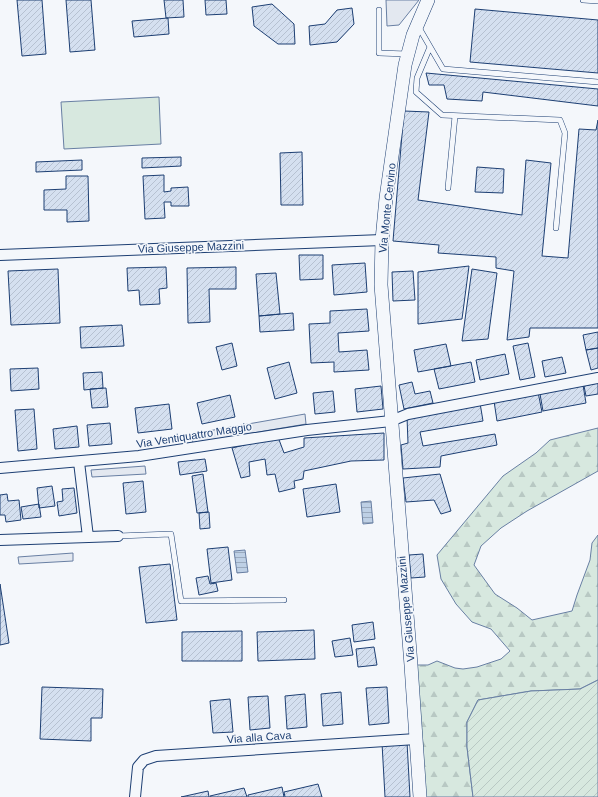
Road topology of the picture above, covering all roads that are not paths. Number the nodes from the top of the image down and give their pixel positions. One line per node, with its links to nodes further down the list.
1 (428, 0): 5 (street, Via Monte Cervino)
2 (583, 0): 3 (lane)
3 (598, 1)
4 (379, 10): 7 (lane)
5 (417, 25): 6 (lane); 7 (street, Via Monte Cervino)
6 (430, 47): 8 (lane); 9 (lane)
7 (408, 54): 12 (street, Via Monte Cervino)
8 (598, 82)
9 (455, 116): 10 (lane); 11 (lane)
10 (448, 188)
11 (556, 228)
12 (382, 240): 13 (street, Via Giuseppe Mazzini); 15 (street, Via Monte Cervino)
13 (0, 255)
14 (598, 378): 15 (street, Via Ventiquattro Maggio)
15 (391, 421): 17 (street, Via Ventiquattro Maggio); 23 (street, Via Giuseppe Mazzini)
16 (0, 460): 18 (street)
17 (79, 462): 18 (street, Via Ventiquattro Maggio); 20 (street)
18 (0, 468)
19 (118, 536): 20 (street); 22 (lane)
20 (88, 537): 21 (street)
21 (0, 540)
22 (284, 600)
23 (416, 739): 24 (street, Via alla Cava); 25 (street, Via Giuseppe Mazzini)
24 (135, 797)
25 (420, 797)

